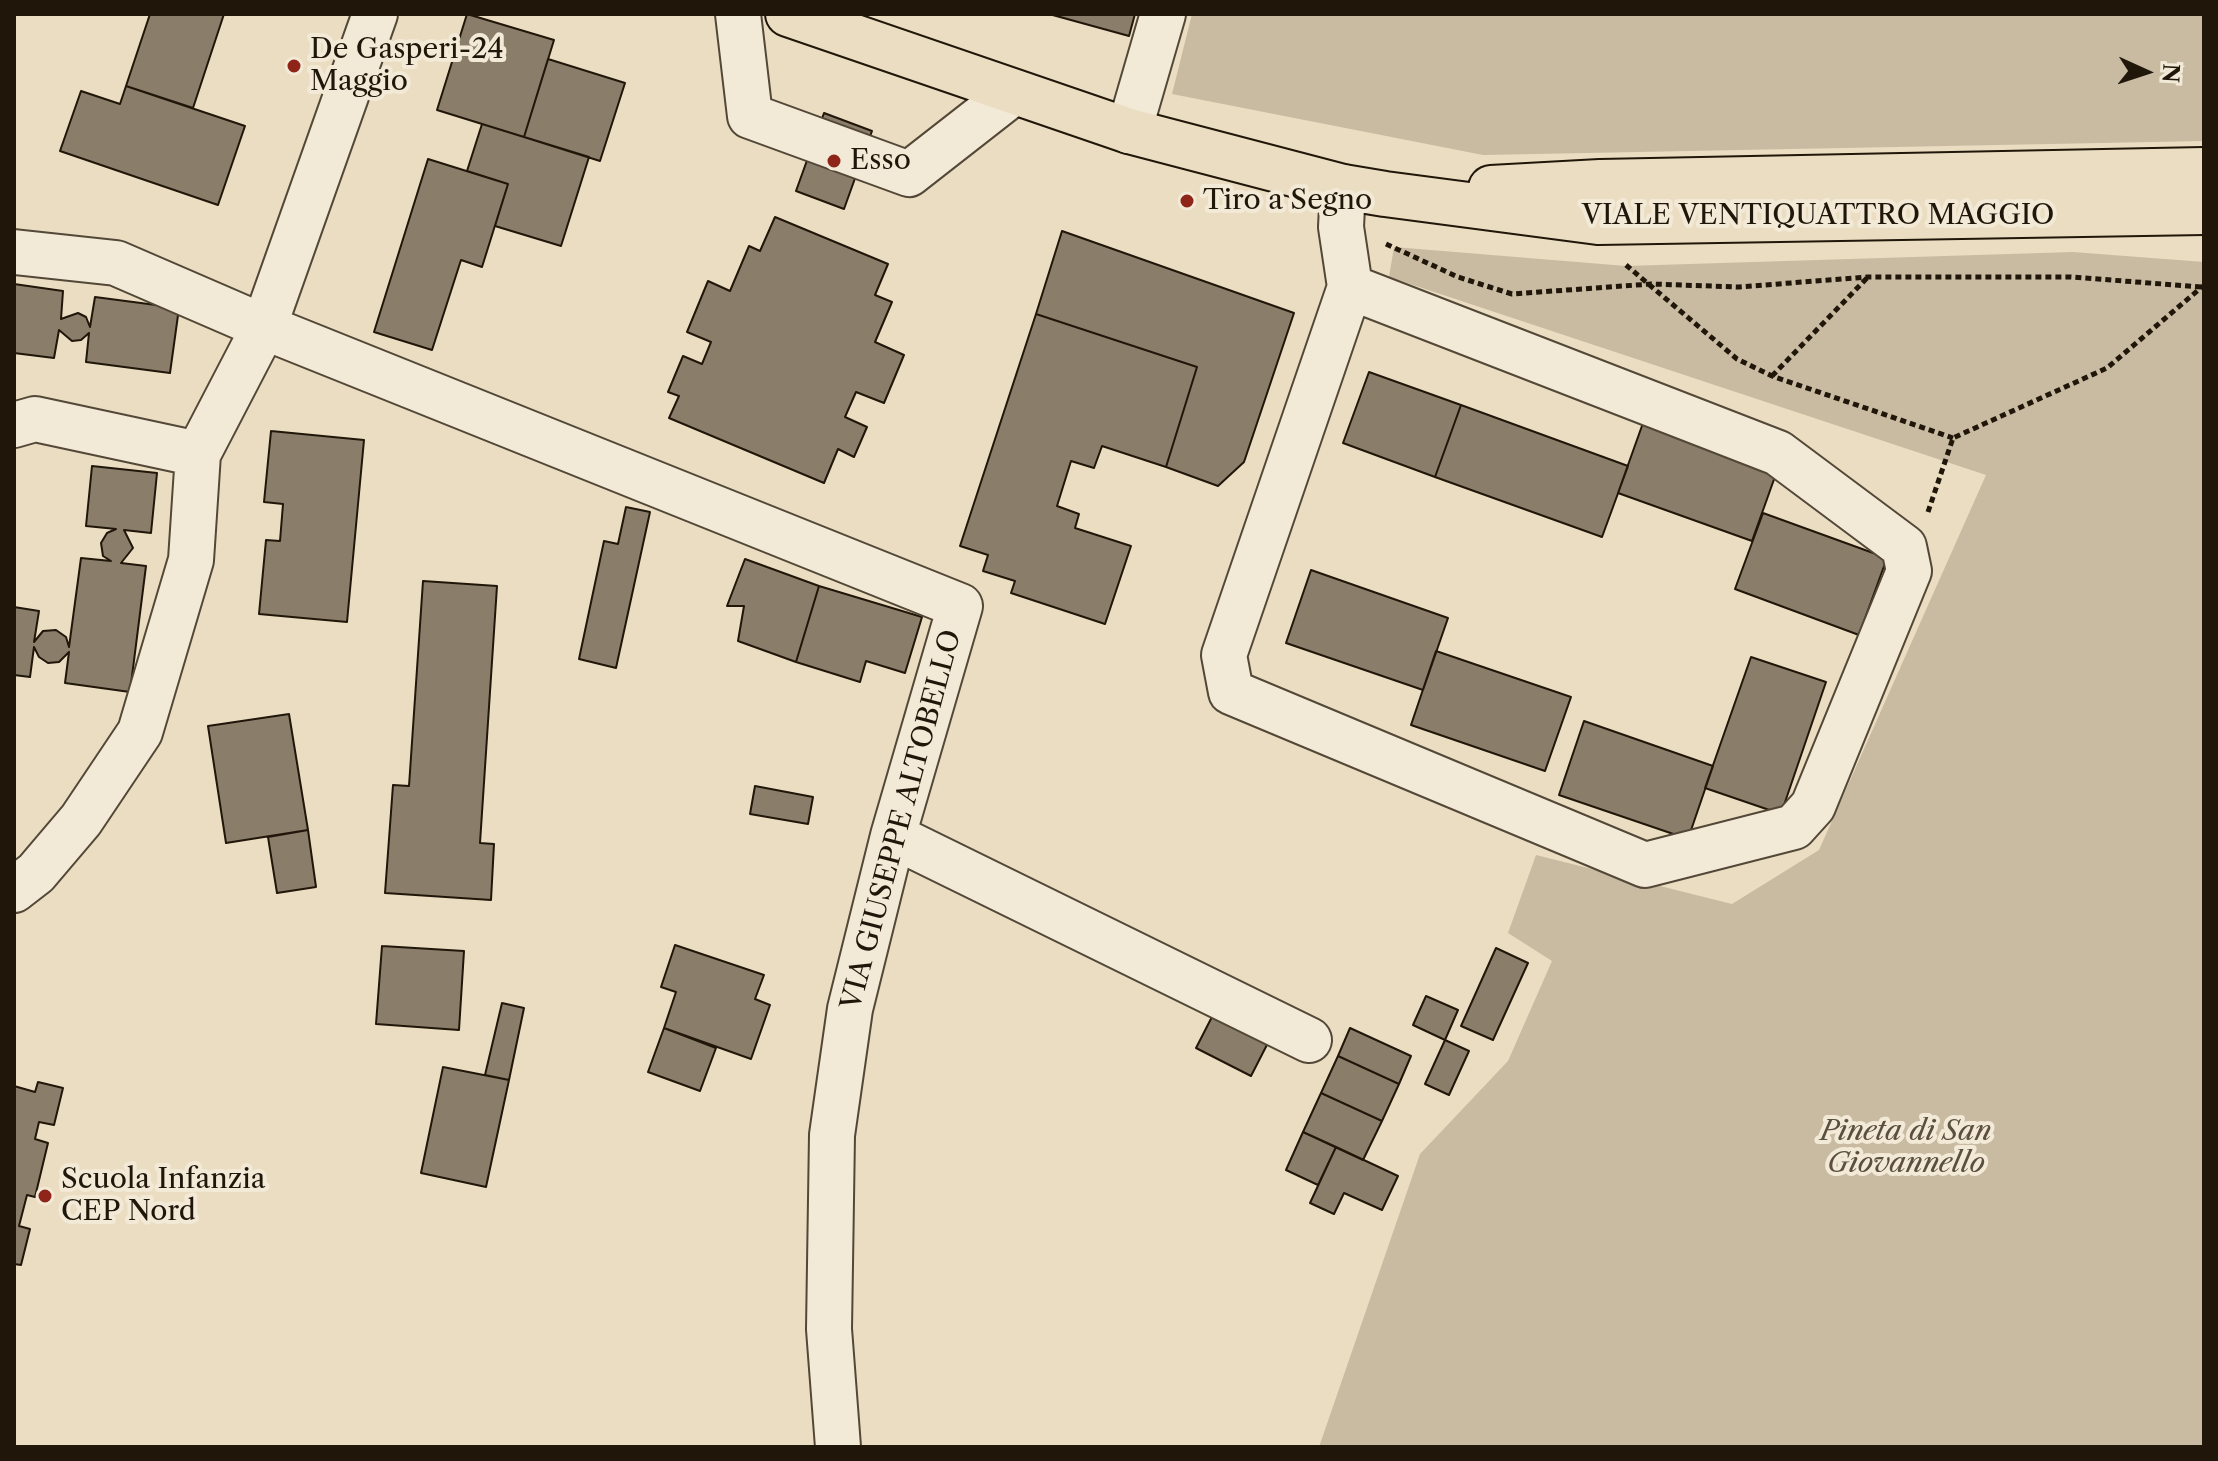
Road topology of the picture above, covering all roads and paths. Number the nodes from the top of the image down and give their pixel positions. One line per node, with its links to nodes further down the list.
1 (375, 14): 17 (street)
2 (738, 14): 5 (street)
3 (788, 14): 5 (main road, VIALE VENTIQUATTRO MAGGIO)
4 (1163, 14): 6 (street)
5 (1014, 92): 6 (main road, VIALE VENTIQUATTRO MAGGIO)
6 (1129, 131): 9 (main road, VIALE VENTIQUATTRO MAGGIO)
7 (2204, 170): 8 (main road, VIALE VENTIQUATTRO MAGGIO)
8 (1385, 194): 9 (main road, VIALE VENTIQUATTRO MAGGIO); 10 (main road, VIALE VENTIQUATTRO MAGGIO)
9 (1342, 207): 14 (path); 16 (street)
10 (2204, 212)
11 (14, 252): 17 (street)
12 (1624, 257): 14 (path)
13 (1867, 277): 14 (path); 15 (path); 18 (path)
14 (1651, 284): 18 (path)
15 (2203, 286): 20 (path)
16 (1350, 287): 22 (street); 22 (street)
17 (264, 327): 21 (street); 23 (street, VIA GIUSEPPE ALTOBELLO)
18 (1772, 376): 20 (path)
19 (14, 425): 21 (street)
20 (1953, 438): 22 (path)
21 (198, 454): 24 (street)
22 (1909, 571)
23 (893, 836): 25 (street); 26 (street, VIA GIUSEPPE ALTOBELLO)
24 (14, 890)
25 (1309, 1040)
26 (838, 1447)

